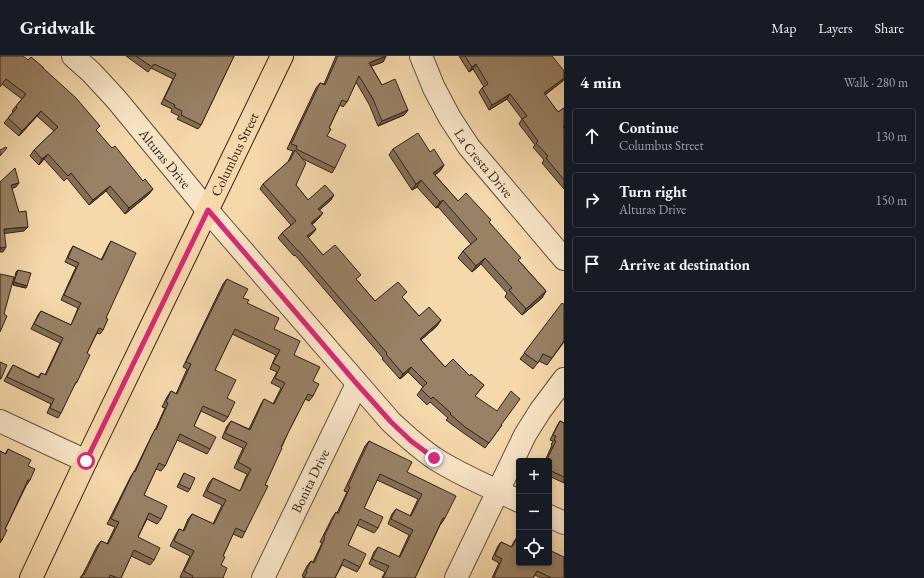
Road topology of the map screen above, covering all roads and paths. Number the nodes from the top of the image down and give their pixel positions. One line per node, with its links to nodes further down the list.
1 (73, 56): 4 (street, Alturas Drive)
2 (282, 56): 4 (main road, Columbus Street)
3 (421, 56): 5 (street, La Cresta Drive)
4 (208, 210): 7 (street, Alturas Drive); 9 (main road, Columbus Street)
5 (564, 258)
6 (564, 379): 10 (street)
7 (357, 384): 10 (street, Alturas Drive); 15 (street, Bonita Drive)
8 (0, 421): 9 (street)
9 (86, 461): 14 (main road, Columbus Street)
10 (498, 491): 11 (street, Alturas Drive); 16 (street)
11 (516, 500)
12 (552, 517): 13 (street)
13 (564, 523)
14 (31, 578)
15 (263, 578)
16 (456, 578)

